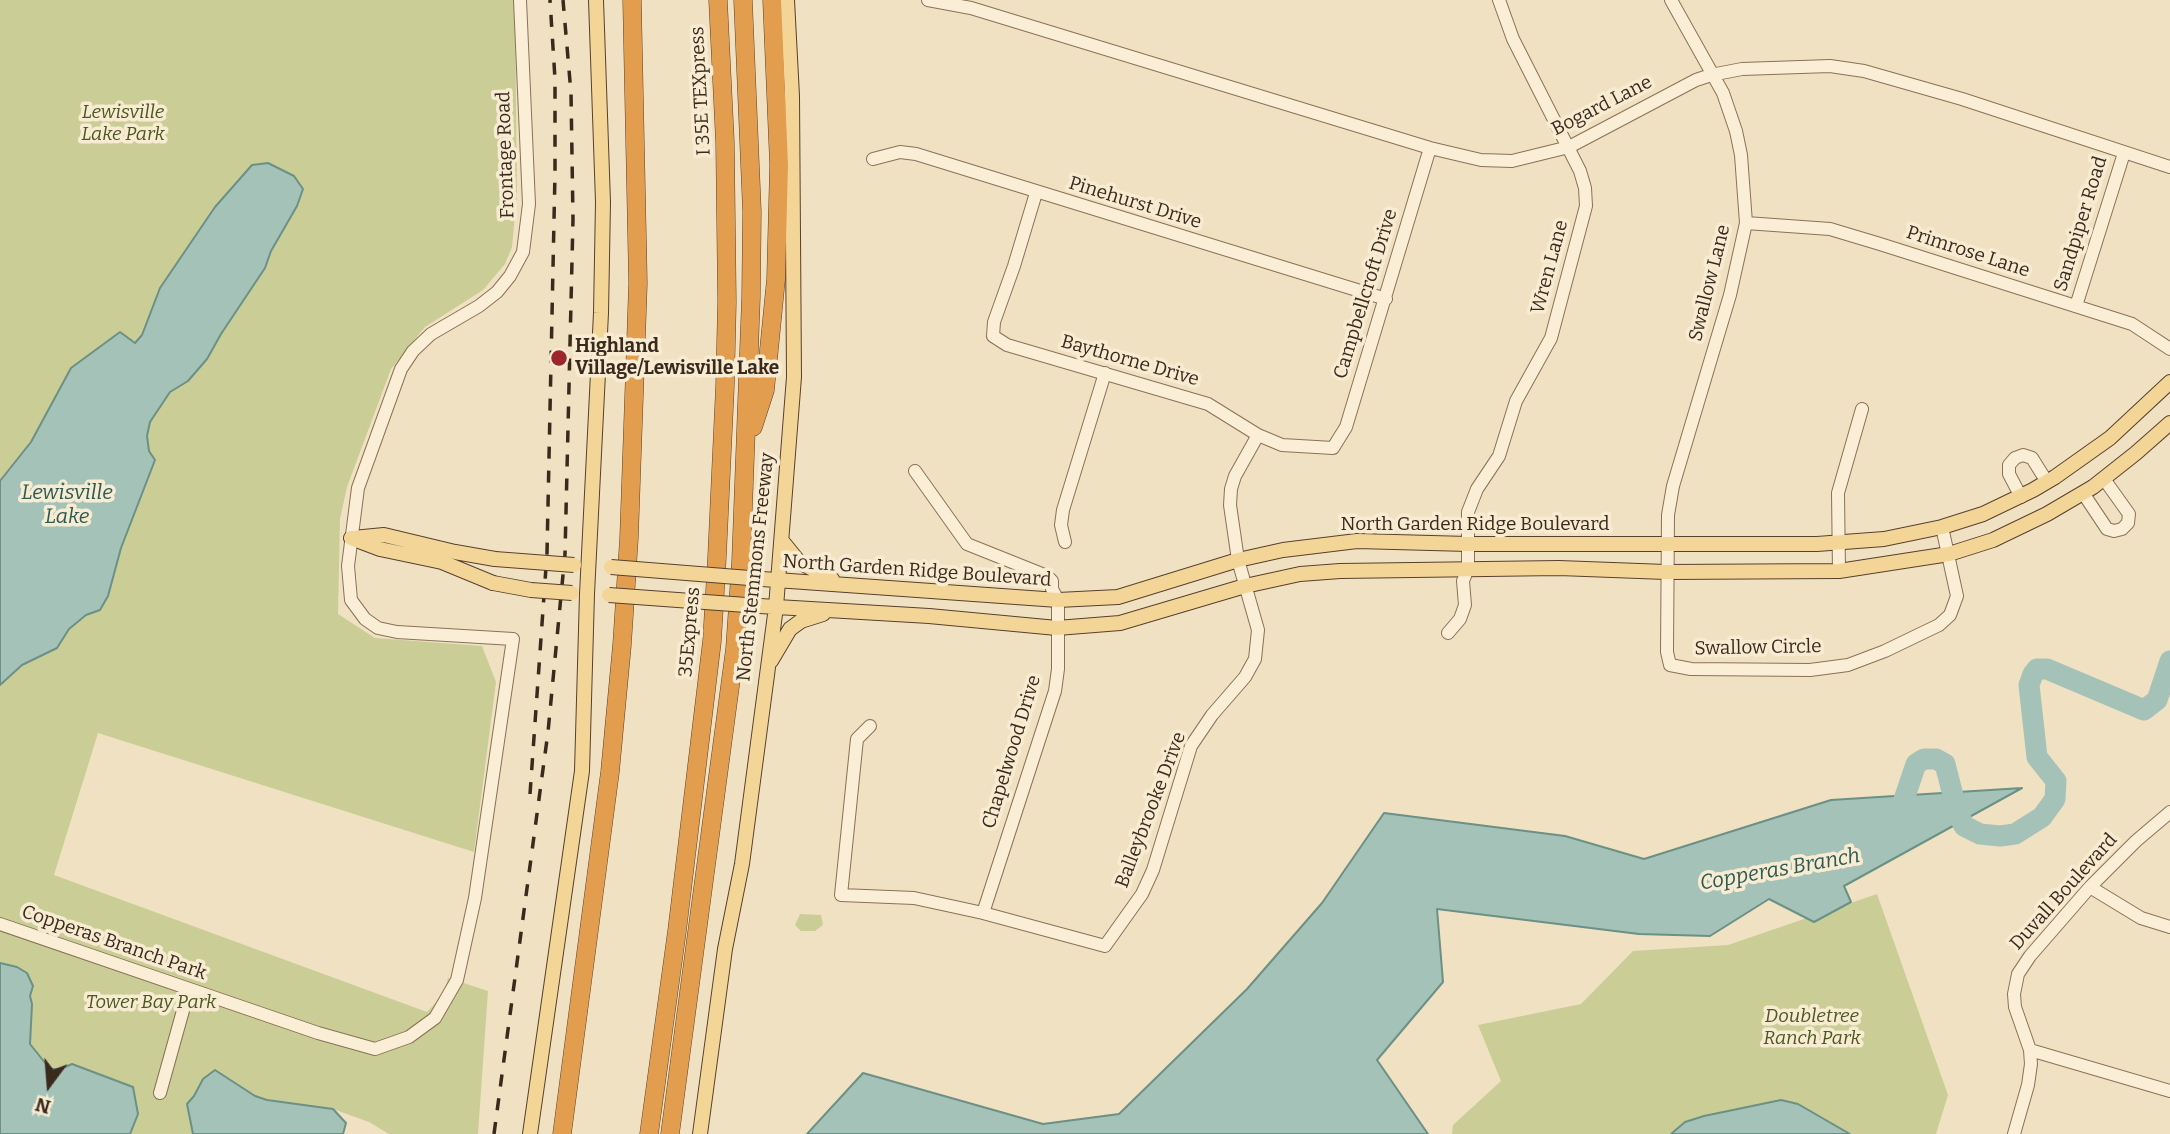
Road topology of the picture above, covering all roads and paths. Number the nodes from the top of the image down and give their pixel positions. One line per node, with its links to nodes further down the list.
1 (520, 0): 37 (street, Frontage Road)
2 (596, 0): 45 (main road)
3 (632, 0): 71 (highway)
4 (718, 0): 18 (highway, I 35E TEXpress)
5 (743, 0): 29 (highway, North Stemmons Freeway)
6 (772, 0): 29 (highway)
7 (787, 0): 38 (main road, North Stemmons Freeway)
8 (928, 0): 11 (street, Bogard Lane)
9 (1499, 0): 13 (street, Wren Lane)
10 (1671, 0): 12 (street, Swallow Lane)
11 (943, 1): 14 (street, Bogard Lane)
12 (1711, 75): 13 (street, Bogard Lane); 15 (street, Bogard Lane); 20 (street, Swallow Lane)
13 (1569, 147): 14 (street, Bogard Lane); 40 (street, Wren Lane)
14 (1430, 148): 21 (street, Campbellcroft Drive)
15 (2124, 153): 17 (street, Bogard Lane); 22 (street, Sandpiper Road)
16 (873, 159): 19 (street, Pinehurst Drive)
17 (2170, 167)
18 (726, 179): 72 (highway, 35Express)
19 (1036, 193): 21 (street, Pinehurst Drive); 24 (street, Baythorne Drive)
20 (1746, 223): 22 (street, Primrose Lane); 41 (street, Swallow Lane)
21 (1386, 299): 30 (street, Campbellcroft Drive)
22 (2076, 306): 23 (street, Primrose Lane)
23 (2170, 349)
24 (1105, 373): 28 (street, Baythorne Drive); 39 (street)
25 (2170, 382): 33 (main road, North Garden Ridge Boulevard)
26 (1862, 409): 42 (street)
27 (2170, 423): 32 (main road)
28 (1258, 435): 30 (street, Baythorne Drive); 44 (street, Balleybrooke Drive)
29 (746, 447): 73 (highway, North Stemmons Freeway)
30 (1333, 448)
31 (915, 471): 53 (street)
32 (2104, 479): 34 (main road); 34 (street)
33 (2048, 482): 35 (main road, North Garden Ridge Boulevard); 35 (street)
34 (2083, 493): 43 (main road)
35 (2021, 496): 36 (main road, North Garden Ridge Boulevard)
36 (1942, 527): 42 (main road, North Garden Ridge Boulevard); 43 (street, Swallow Circle)
37 (351, 538): 45 (main road, North Garden Ridge Boulevard, bridge); 52 (main road, bridge); 66 (street, Frontage Road)
38 (782, 541): 49 (main road, North Stemmons Freeway); 50 (main road)
39 (1065, 542)
40 (1468, 544): 41 (main road, North Garden Ridge Boulevard); 44 (main road, North Garden Ridge Boulevard); 46 (street, Wren Lane)
41 (1666, 544): 42 (main road, North Garden Ridge Boulevard); 48 (street, Swallow Circle)
42 (1837, 544): 47 (street)
43 (1949, 554): 47 (main road); 48 (street, Swallow Circle)
44 (1238, 560): 51 (street, Balleybrooke Drive); 53 (main road, North Garden Ridge Boulevard)
45 (589, 566): 49 (main road, North Garden Ridge Boulevard, bridge); 52 (main road)
46 (1468, 568): 48 (main road); 51 (main road); 57 (street, Wren Lane)
47 (1839, 571): 48 (main road)
48 (1666, 572)
49 (777, 579): 50 (main road, North Garden Ridge Boulevard); 54 (main road, North Stemmons Freeway)
50 (842, 584): 53 (main road, North Garden Ridge Boulevard)
51 (1245, 586): 56 (main road); 62 (street, Balleybrooke Drive)
52 (587, 594): 54 (main road, bridge); 70 (main road)
53 (1058, 600): 56 (street, Chapelwood Drive)
54 (775, 607): 55 (main road); 58 (main road, North Stemmons Freeway)
55 (833, 611): 56 (main road); 58 (main road)
56 (1057, 628): 62 (street, Chapelwood Drive)
57 (1448, 633)
58 (767, 668): 74 (main road, North Stemmons Freeway)
59 (870, 726): 62 (street, Balleybrooke Drive)
60 (2170, 812): 61 (street, Duvall Boulevard)
61 (2090, 887): 64 (street); 67 (street, Duvall Boulevard)
62 (983, 913)
63 (0, 924): 65 (street, Copperas Branch Park)
64 (2170, 927)
65 (189, 989): 66 (street, Copperas Branch Park); 69 (street)
66 (375, 1049)
67 (2030, 1049): 68 (street); 75 (street, Duvall Boulevard)
68 (2170, 1091)
69 (160, 1093)
70 (530, 1134)
71 (562, 1134)
72 (649, 1134)
73 (670, 1134)
74 (699, 1134)
75 (2014, 1134)

